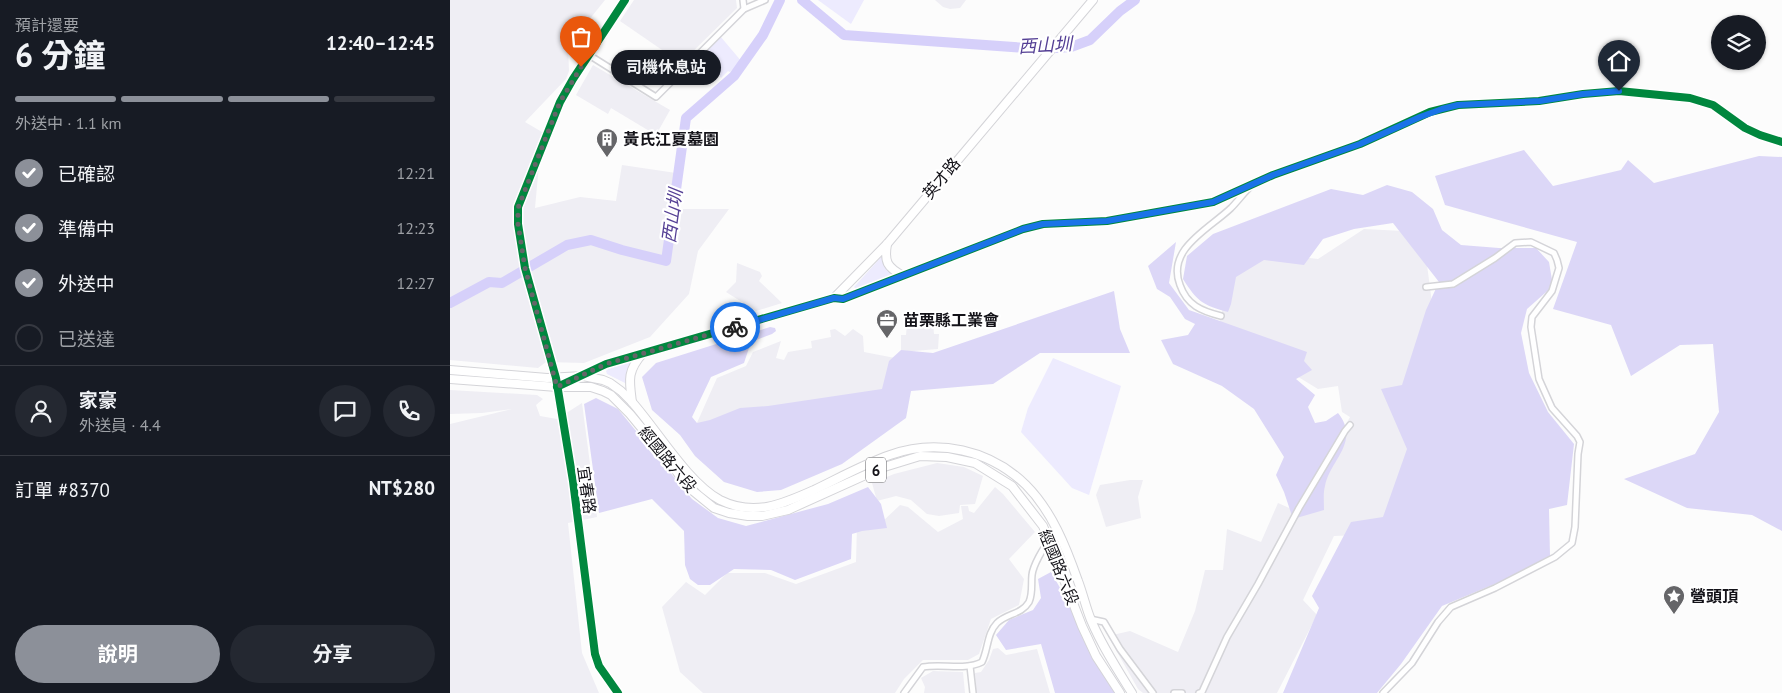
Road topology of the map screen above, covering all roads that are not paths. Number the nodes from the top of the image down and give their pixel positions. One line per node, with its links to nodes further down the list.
1 (624, 0): 6 (street)
2 (742, 0): 5 (street)
3 (765, 0): 5 (street)
4 (1093, 0): 9 (main road, 英才路)
5 (744, 9): 6 (street)
6 (589, 55): 17 (street, 宜春路)
7 (1782, 142): 8 (main road)
8 (1253, 184): 10 (main road); 13 (street)
9 (886, 244): 10 (main road); 12 (main road, 英才路)
10 (903, 276): 12 (main road)
11 (1426, 288): 39 (street)
12 (834, 298): 14 (main road)
13 (1221, 316)
14 (643, 353): 16 (main road); 20 (main road)
15 (450, 370): 17 (main road, 6)
16 (583, 376): 17 (main road, 6); 19 (main road); 20 (main road, 經國路六段 / 6)
17 (556, 378): 19 (street, 宜春路)
18 (450, 379): 19 (main road, 6)
19 (557, 387): 23 (main road, 經國路六段 / 6); 30 (street, 宜春路)
20 (632, 402): 22 (main road, 經國路六段 / 6)
21 (1350, 425): 38 (street)
22 (696, 482): 23 (main road); 24 (main road, 經國路六段 / 6)
23 (690, 489): 25 (main road, 經國路六段 / 6)
24 (1061, 536): 25 (street); 26 (main road, 經國路六段 / 6)
25 (1050, 541): 27 (main road, 經國路六段 / 6); 28 (street)
26 (1090, 619): 27 (main road); 29 (street); 34 (main road, 經國路六段 / 6)
27 (1081, 622): 33 (main road, 經國路六段 / 6)
28 (970, 666): 31 (street); 32 (street)
29 (1152, 692): 35 (street)
30 (618, 693)
31 (904, 693)
32 (973, 693)
33 (1120, 693)
34 (1132, 693)
35 (1159, 693)
36 (1174, 693): 37 (street)
37 (1182, 693)
38 (1199, 693)
39 (1383, 693)

